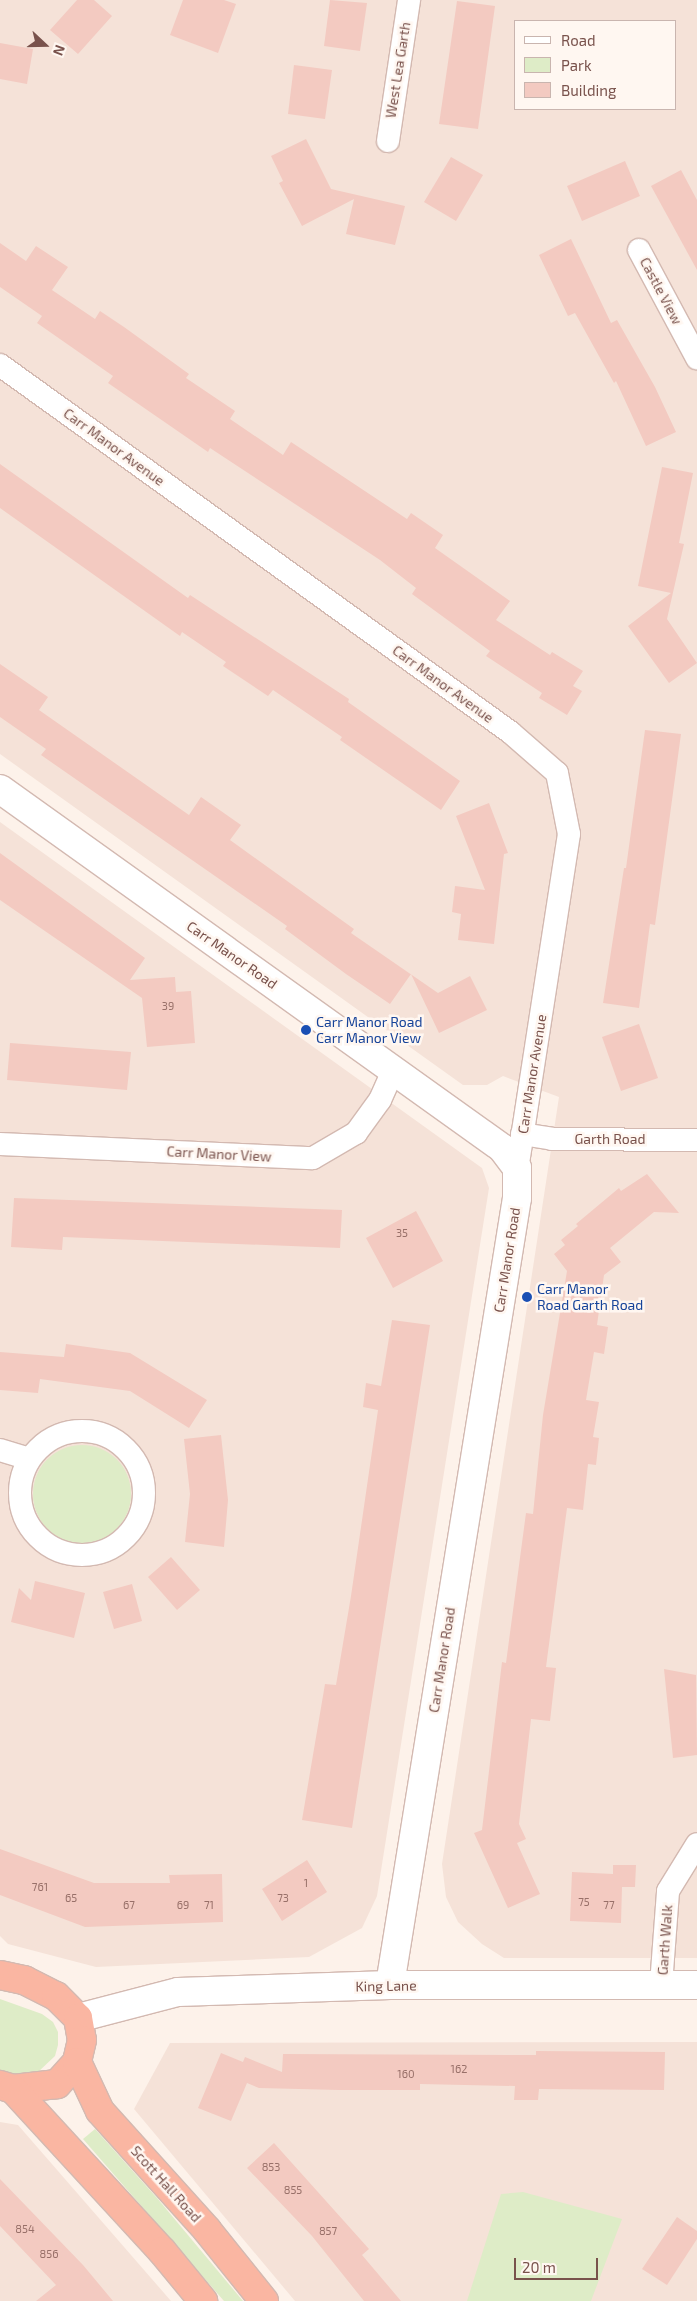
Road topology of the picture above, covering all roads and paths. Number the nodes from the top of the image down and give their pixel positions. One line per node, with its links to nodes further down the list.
1 (409, 0): 2 (street, West Lea Garth)
2 (388, 141)
3 (639, 250): 4 (street, Castle View)
4 (697, 358)
5 (0, 365): 8 (street, Carr Manor Avenue)
6 (0, 789): 7 (street, Carr Manor Road)
7 (394, 1069): 10 (street, Carr Manor View); 11 (street, Carr Manor Road)
8 (522, 1134): 9 (street, Garth Road); 11 (street, Carr Manor Avenue)
9 (697, 1140)
10 (0, 1144)
11 (517, 1168): 16 (street, Carr Manor Road)
12 (0, 1450): 13 (street)
13 (29, 1459): 13 (street)
14 (697, 1844): 17 (street, Garth Walk)
15 (0, 1975): 19 (highway)
16 (390, 1985): 17 (street, King Lane); 19 (street, King Lane)
17 (662, 1985): 18 (street, King Lane)
18 (697, 1985)
19 (78, 2018): 20 (highway)
20 (77, 2062): 21 (highway); 23 (highway, Scott Hall Road)
21 (6, 2087): 22 (highway)
22 (202, 2301)
23 (264, 2301)

